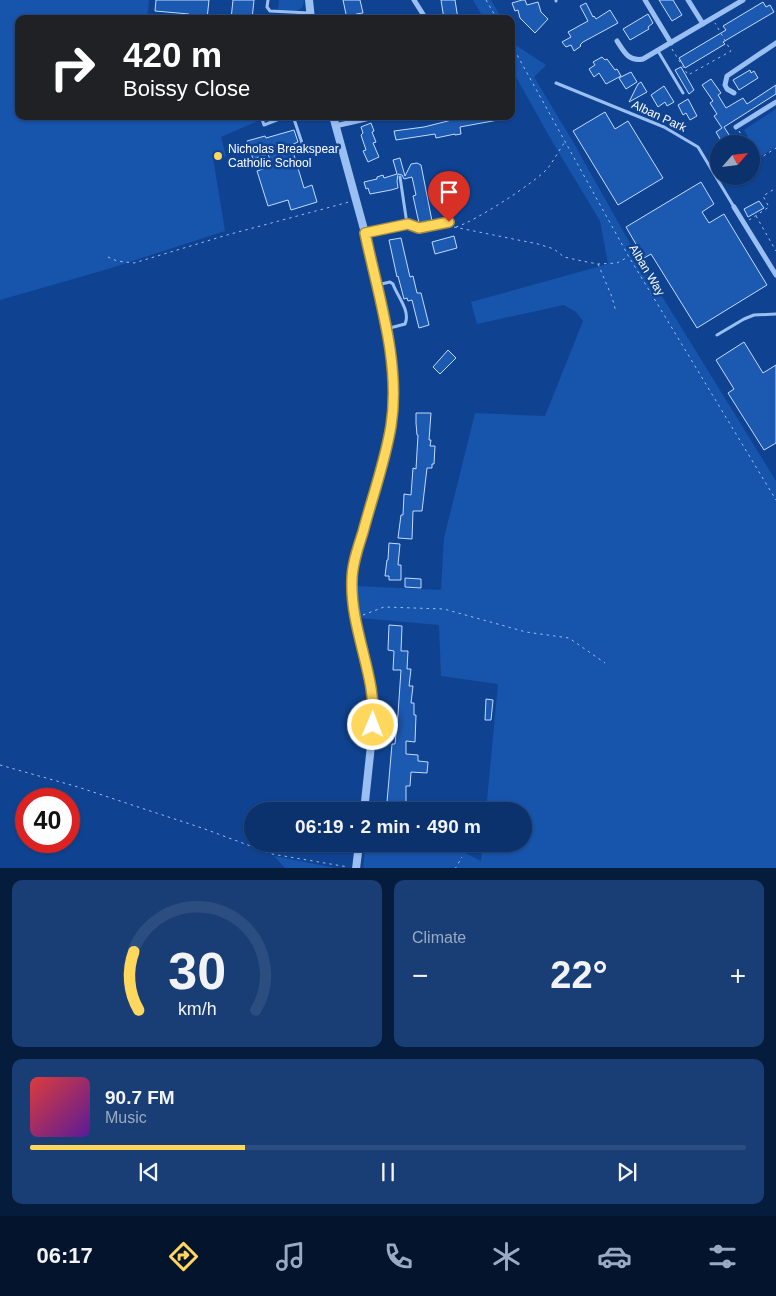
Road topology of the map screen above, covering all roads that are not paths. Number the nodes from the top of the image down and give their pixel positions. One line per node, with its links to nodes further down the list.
1 (268, 0): 7 (lane)
2 (309, 0): 8 (street)
3 (414, 0): 9 (street)
4 (645, 0): 12 (street)
5 (688, 0): 10 (street)
6 (743, 0): 10 (street)
7 (302, 15)
8 (310, 15)
9 (423, 15)
10 (703, 24): 12 (street)
11 (617, 41): 14 (street)
12 (670, 43): 14 (street)
13 (776, 43): 17 (street)
14 (658, 51): 16 (lane)
15 (556, 83): 28 (lane, Alban Park)
16 (683, 93)
17 (734, 93)
18 (776, 102): 25 (street)
19 (262, 120): 20 (lane)
20 (277, 120)
21 (294, 120): 26 (lane)
22 (334, 120): 24 (street)
23 (362, 120): 24 (street)
24 (335, 126): 31 (street)
25 (736, 127)
26 (304, 149)
27 (400, 177): 30 (lane)
28 (734, 207): 32 (street, Alban Park)
29 (449, 222): 30 (street)
30 (408, 224): 31 (street)
31 (365, 233): 33 (street)
32 (776, 275)
33 (376, 285): 35 (street); 35 (lane)
34 (776, 314): 36 (lane)
35 (386, 329): 37 (street)
36 (717, 335)
37 (365, 802)
38 (359, 852): 39 (street)
39 (356, 868)

